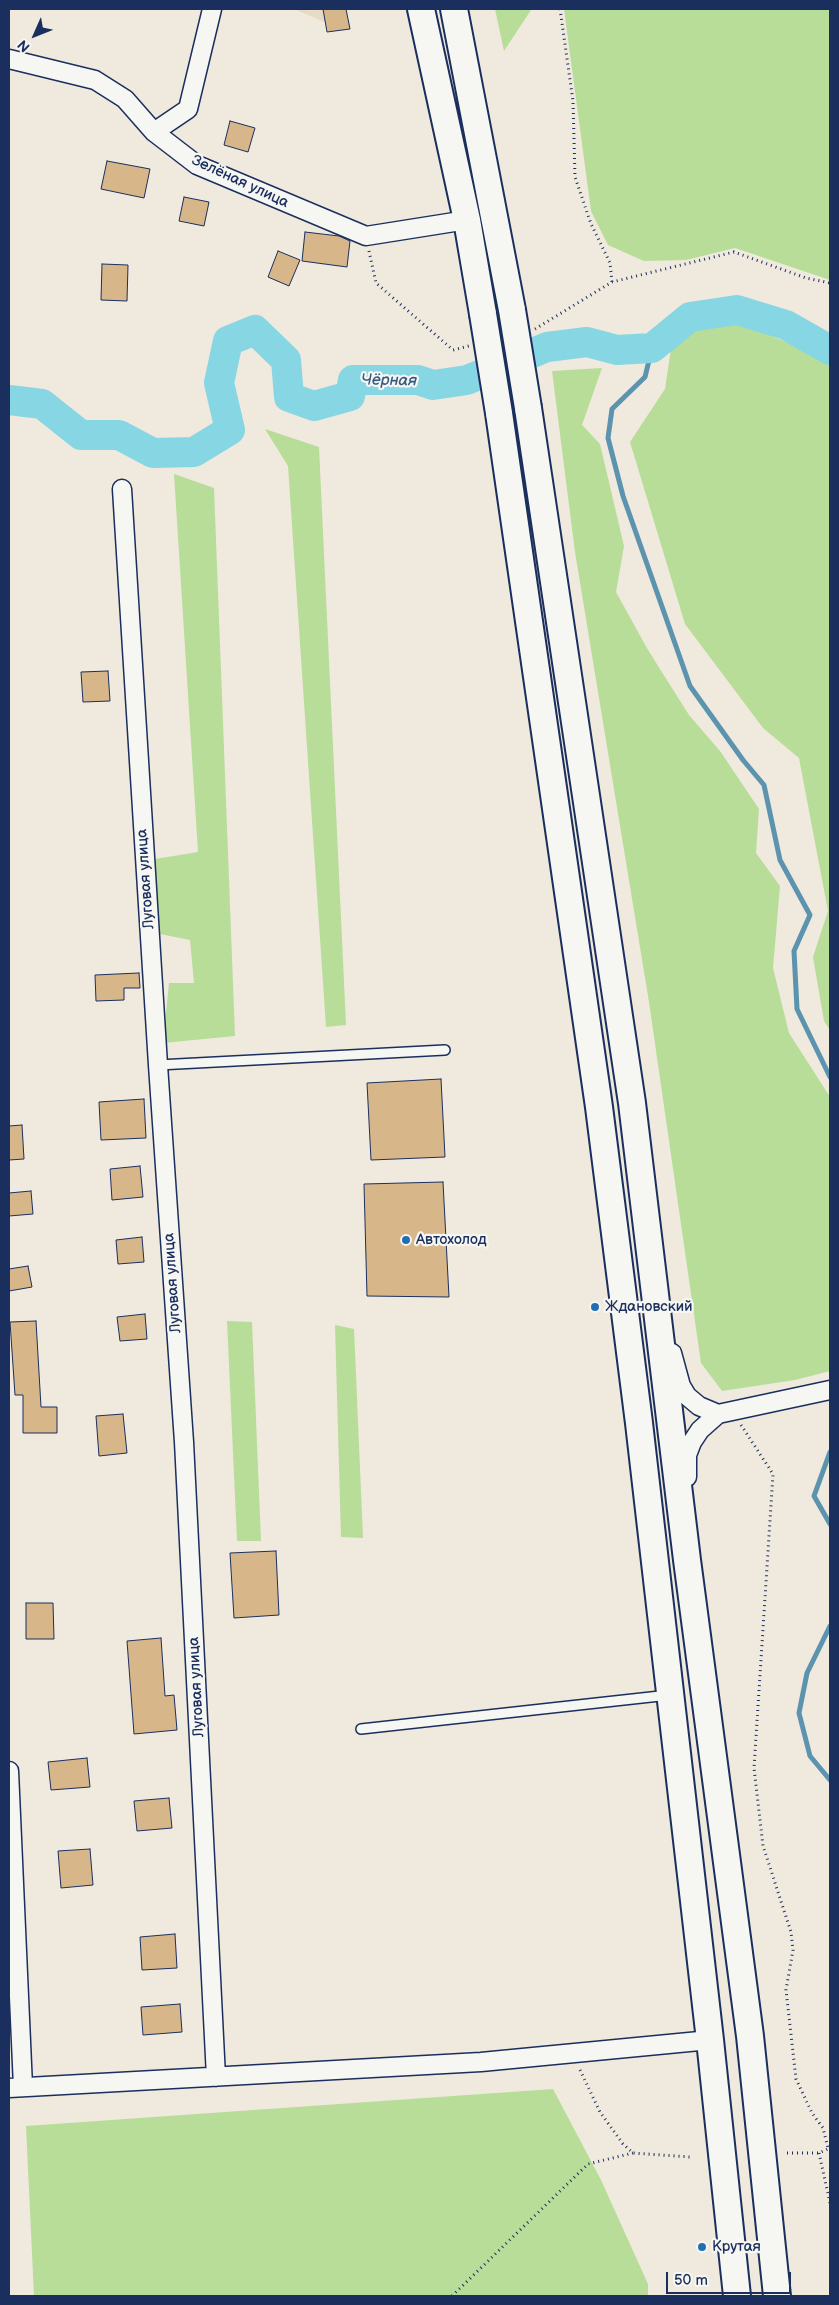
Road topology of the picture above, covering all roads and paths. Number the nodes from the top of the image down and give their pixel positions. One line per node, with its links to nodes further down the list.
1 (212, 9): 6 (street)
2 (420, 9): 7 (main road)
3 (454, 9): 16 (main road, bridge)
4 (560, 9): 9 (path)
5 (9, 59): 6 (street, Зелёная улица)
6 (154, 132): 8 (street, Зелёная улица)
7 (467, 220): 8 (street); 20 (main road, bridge)
8 (366, 236): 12 (path)
9 (612, 282): 10 (path); 11 (path)
10 (830, 283)
11 (526, 332)
12 (471, 346)
13 (122, 490): 15 (street, Луговая улица)
14 (445, 1050): 15 (lane)
15 (158, 1065): 25 (street, Луговая улица)
16 (655, 1292): 18 (street); 19 (main road)
17 (830, 1390): 18 (street)
18 (725, 1412): 19 (street); 27 (path)
19 (687, 1560): 35 (main road)
20 (670, 1694): 21 (lane); 23 (main road)
21 (361, 1729)
22 (9, 1771): 26 (street)
23 (710, 2040): 24 (street); 34 (main road)
24 (572, 2053): 25 (street); 30 (path)
25 (216, 2077): 26 (street)
26 (16, 2088)
27 (829, 2148): 29 (path)
28 (787, 2153): 29 (path)
29 (819, 2153): 32 (path)
30 (633, 2154): 31 (path); 33 (path)
31 (690, 2157)
32 (830, 2203)
33 (452, 2296)
34 (737, 2296)
35 (777, 2296)

